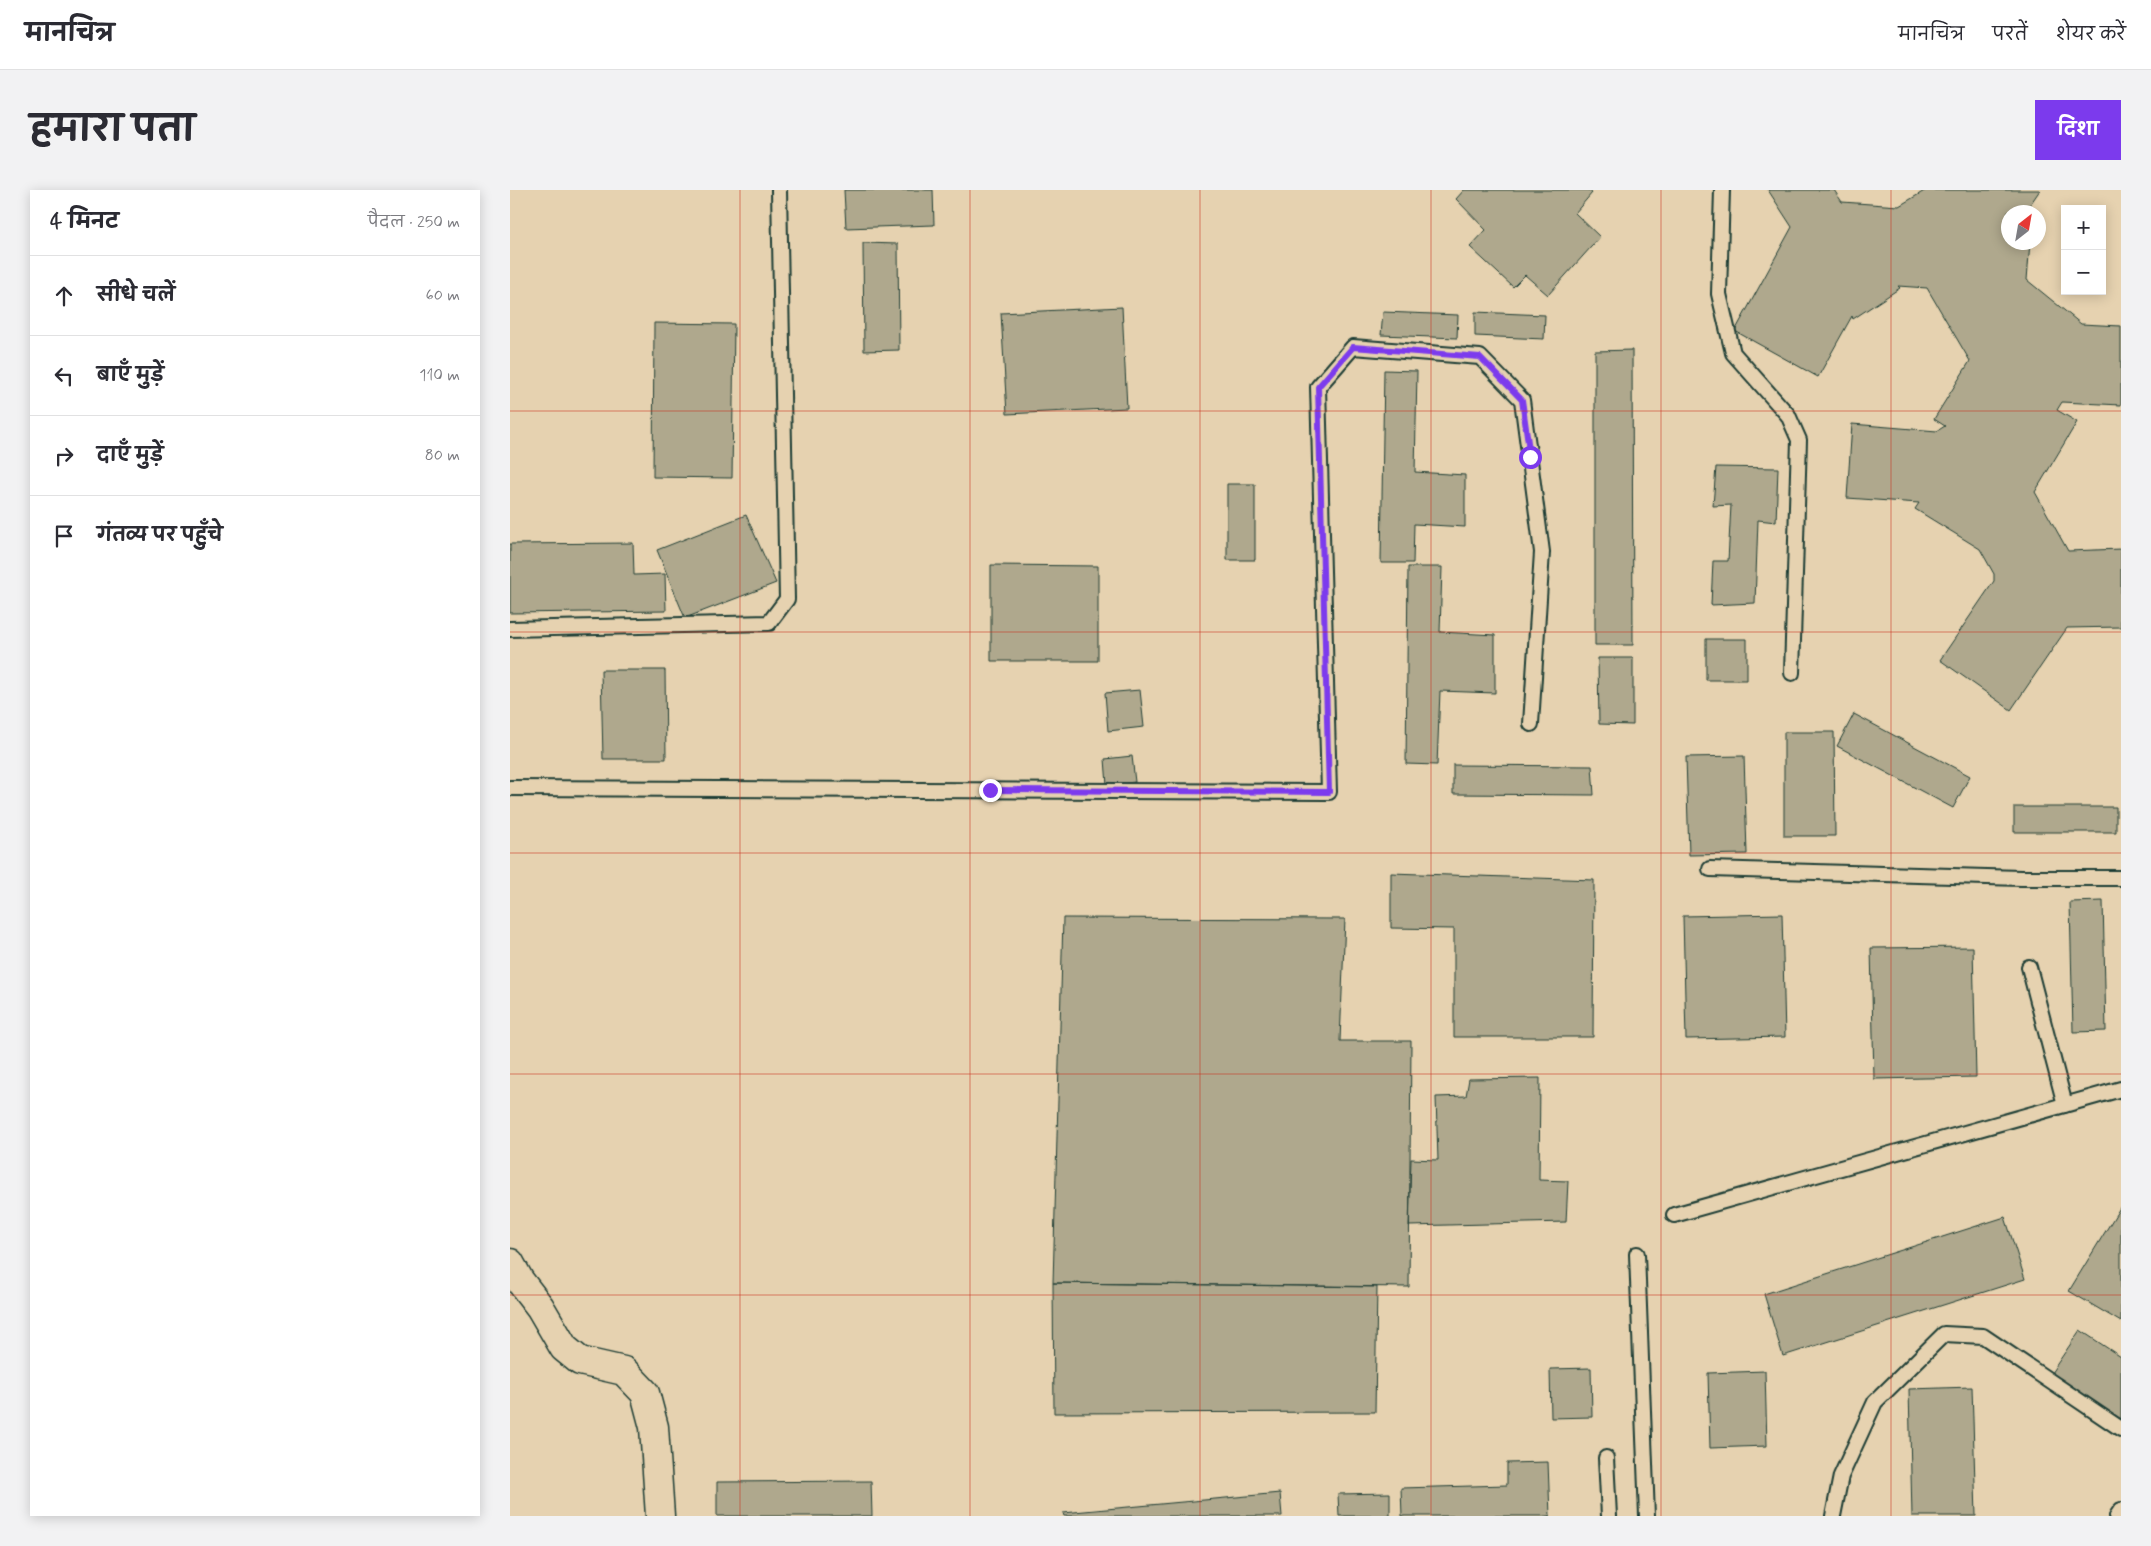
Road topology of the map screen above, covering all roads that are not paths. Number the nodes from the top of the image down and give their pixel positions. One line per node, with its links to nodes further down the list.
1 (779, 190): 3 (lane)
2 (1722, 190): 4 (lane)
3 (510, 629)
4 (1792, 673)
5 (1531, 724): 6 (lane)
6 (510, 788)
7 (1710, 869): 8 (lane)
8 (2121, 878)
9 (2029, 967): 11 (lane)
10 (2121, 1089): 11 (lane)
11 (2065, 1105): 12 (lane)
12 (1674, 1215)
13 (1637, 1254): 20 (lane)
14 (510, 1263): 18 (street)
15 (2121, 1429): 21 (lane)
16 (1606, 1458): 19 (lane)
17 (2121, 1510): 22 (lane)
18 (660, 1516)
19 (1610, 1516)
20 (1647, 1516)
21 (1833, 1516)
22 (2117, 1516)

